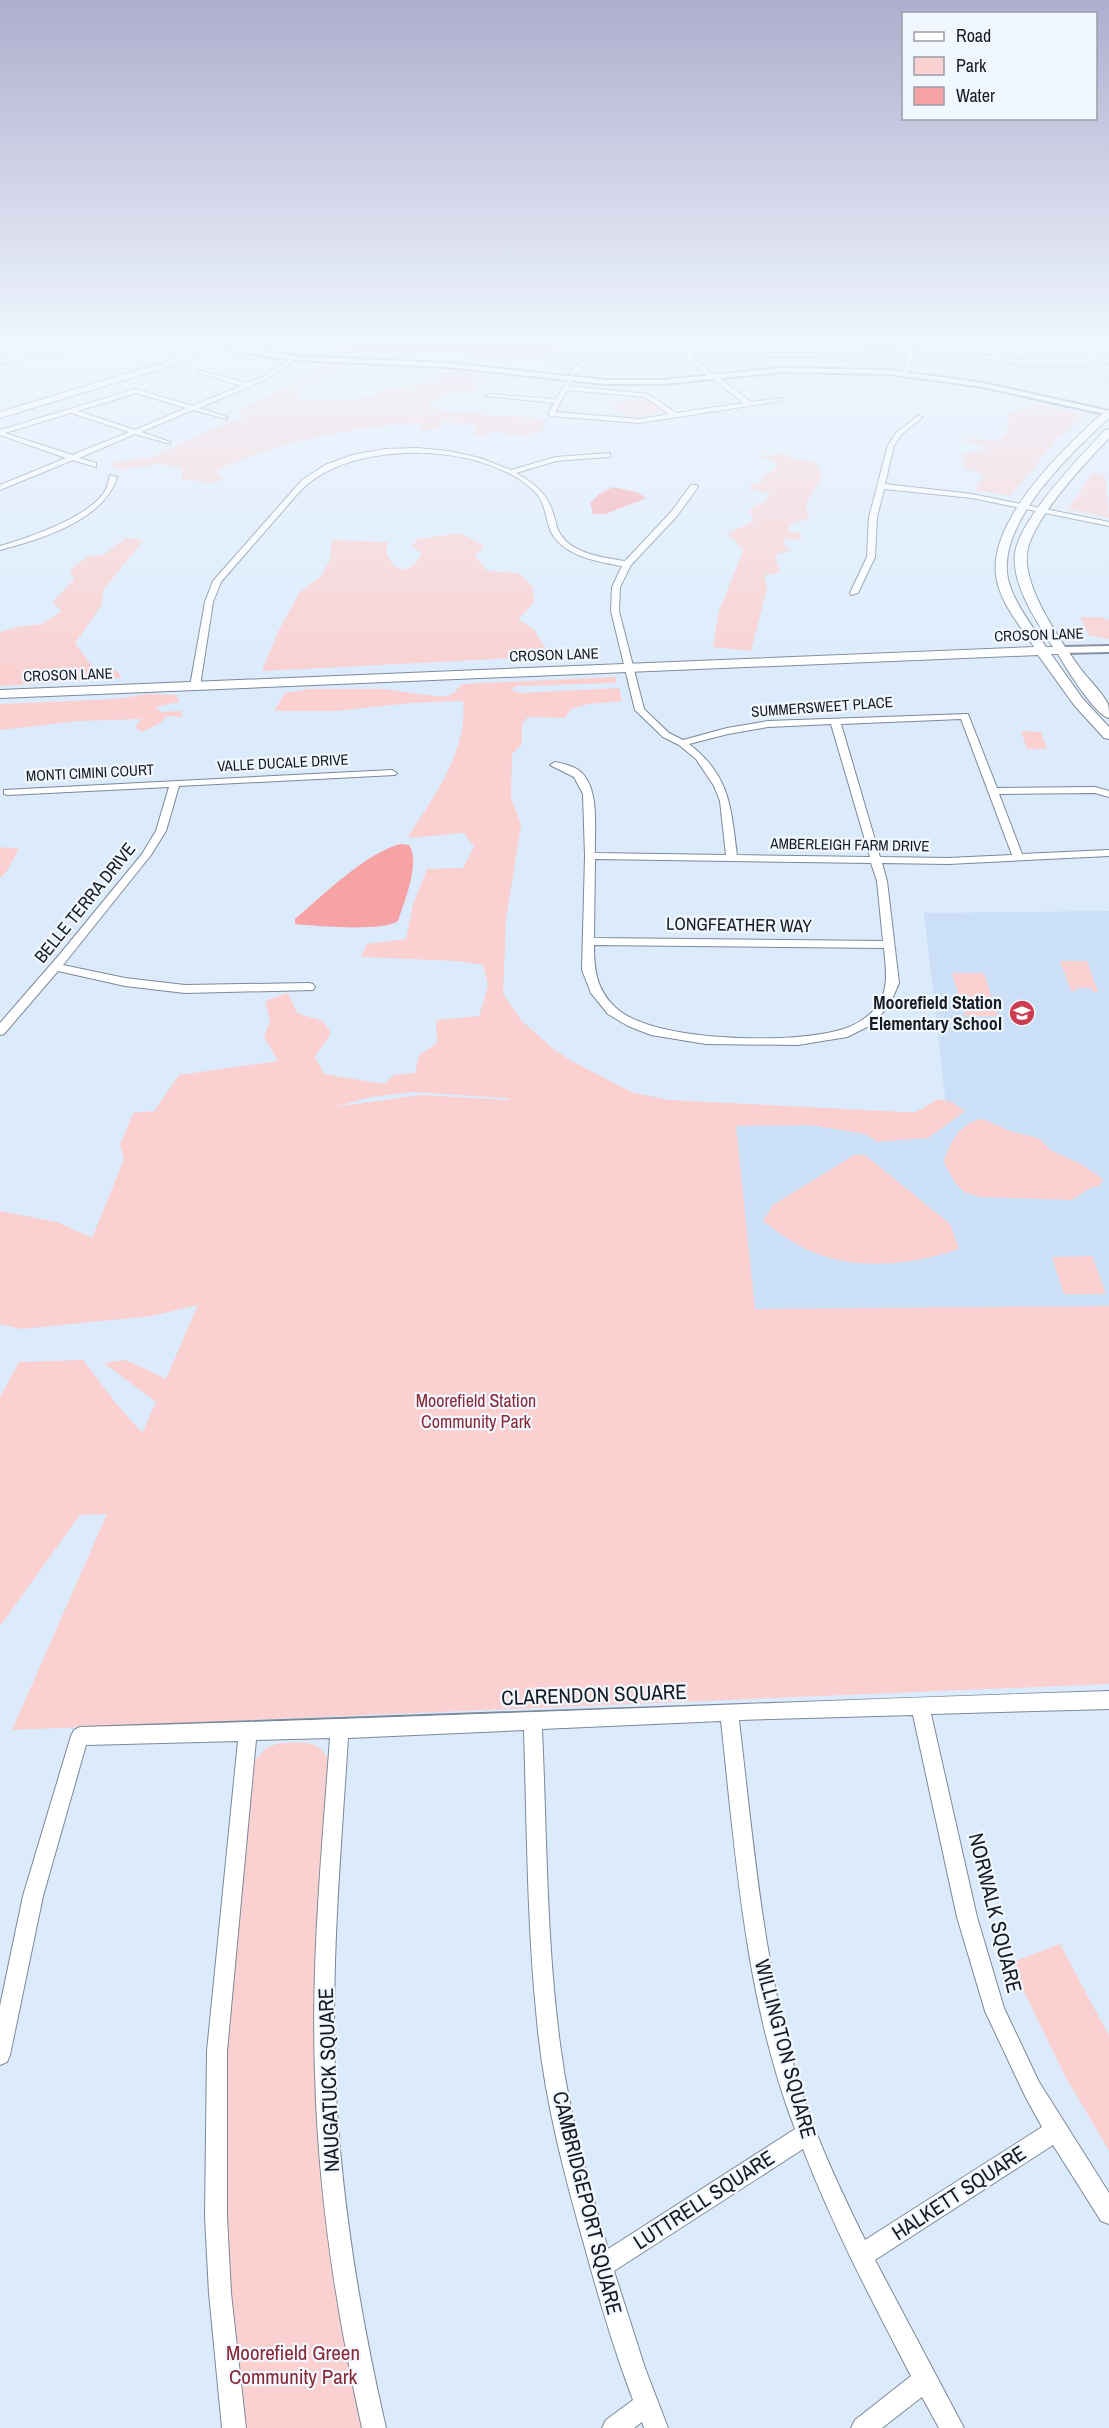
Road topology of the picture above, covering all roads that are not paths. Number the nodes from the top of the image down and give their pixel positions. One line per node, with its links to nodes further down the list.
1 (58, 453): 9 (street)
2 (82, 453): 9 (street)
3 (377, 453): 26 (street)
4 (434, 453): 11 (street)
5 (890, 453): 14 (street)
6 (1069, 453): 16 (main road)
7 (1091, 453): 17 (main road)
8 (607, 455): 11 (street)
9 (71, 458): 10 (street); 13 (street)
10 (93, 465)
11 (510, 472): 20 (street)
12 (113, 477): 19 (street)
13 (2, 485)
14 (880, 486): 16 (street); 21 (street)
15 (694, 487): 20 (street)
16 (1023, 507): 17 (street); 24 (main road)
17 (1042, 511): 18 (street); 23 (main road)
18 (1109, 524)
19 (0, 548)
20 (627, 564): 25 (street)
21 (854, 593)
22 (1109, 649): 23 (street, CROSON LANE)
23 (1063, 650): 24 (main road, CROSON LANE); 28 (main road)
24 (1042, 651): 25 (main road, CROSON LANE); 30 (main road)
25 (628, 669): 26 (main road, CROSON LANE); 31 (street)
26 (195, 686): 27 (main road, CROSON LANE)
27 (0, 694)
28 (1109, 714)
29 (835, 720): 31 (street, SUMMERSWEET PLACE); 35 (street, SUMMERSWEET PLACE); 42 (street)
30 (1109, 735)
31 (682, 743): 41 (street)
32 (555, 765): 39 (street)
33 (392, 773): 34 (street, VALLE DUCALE DRIVE)
34 (175, 784): 36 (street, MONTI CIMINI COURT); 45 (street, BELLE TERRA DRIVE)
35 (993, 791): 37 (street); 40 (street)
36 (8, 792)
37 (1109, 794)
38 (1109, 853): 40 (street, AMBERLEIGH FARM DRIVE)
39 (590, 856): 41 (street, AMBERLEIGH FARM DRIVE); 43 (street)
40 (1018, 858): 42 (street, AMBERLEIGH FARM DRIVE)
41 (732, 859): 42 (street, AMBERLEIGH FARM DRIVE)
42 (876, 860): 44 (street)
43 (588, 941): 44 (street, LONGFEATHER WAY); 44 (street)
44 (890, 945)
45 (55, 967): 46 (street); 47 (street, BELLE TERRA DRIVE)
46 (309, 987)
47 (0, 1031)
48 (1109, 1700): 49 (street, CLARENDON SQUARE)
49 (920, 1705): 50 (street, CLARENDON SQUARE); 55 (street, NORWALK SQUARE)
50 (729, 1712): 51 (street, CLARENDON SQUARE); 56 (street, WILLINGTON SQUARE)
51 (533, 1719): 52 (street, CLARENDON SQUARE); 59 (street, CAMBRIDGEPORT SQUARE)
52 (339, 1728): 53 (street, CLARENDON SQUARE); 63 (street, NAUGATUCK SQUARE)
53 (248, 1732): 54 (street, CLARENDON SQUARE); 62 (street)
54 (0, 2055)
55 (1056, 2131): 57 (street, NORWALK SQUARE); 58 (street, HALKETT SQUARE)
56 (806, 2134): 58 (street, WILLINGTON SQUARE); 59 (street, LUTTRELL SQUARE)
57 (1109, 2213)
58 (862, 2255): 60 (street, WILLINGTON SQUARE)
59 (602, 2266): 61 (street, CAMBRIDGEPORT SQUARE)
60 (926, 2379): 66 (street); 67 (street, WILLINGTON SQUARE)
61 (646, 2405): 64 (street); 65 (street, CAMBRIDGEPORT SQUARE)
62 (234, 2428)
63 (374, 2428)
64 (614, 2428)
65 (656, 2428)
66 (862, 2428)
67 (952, 2428)

